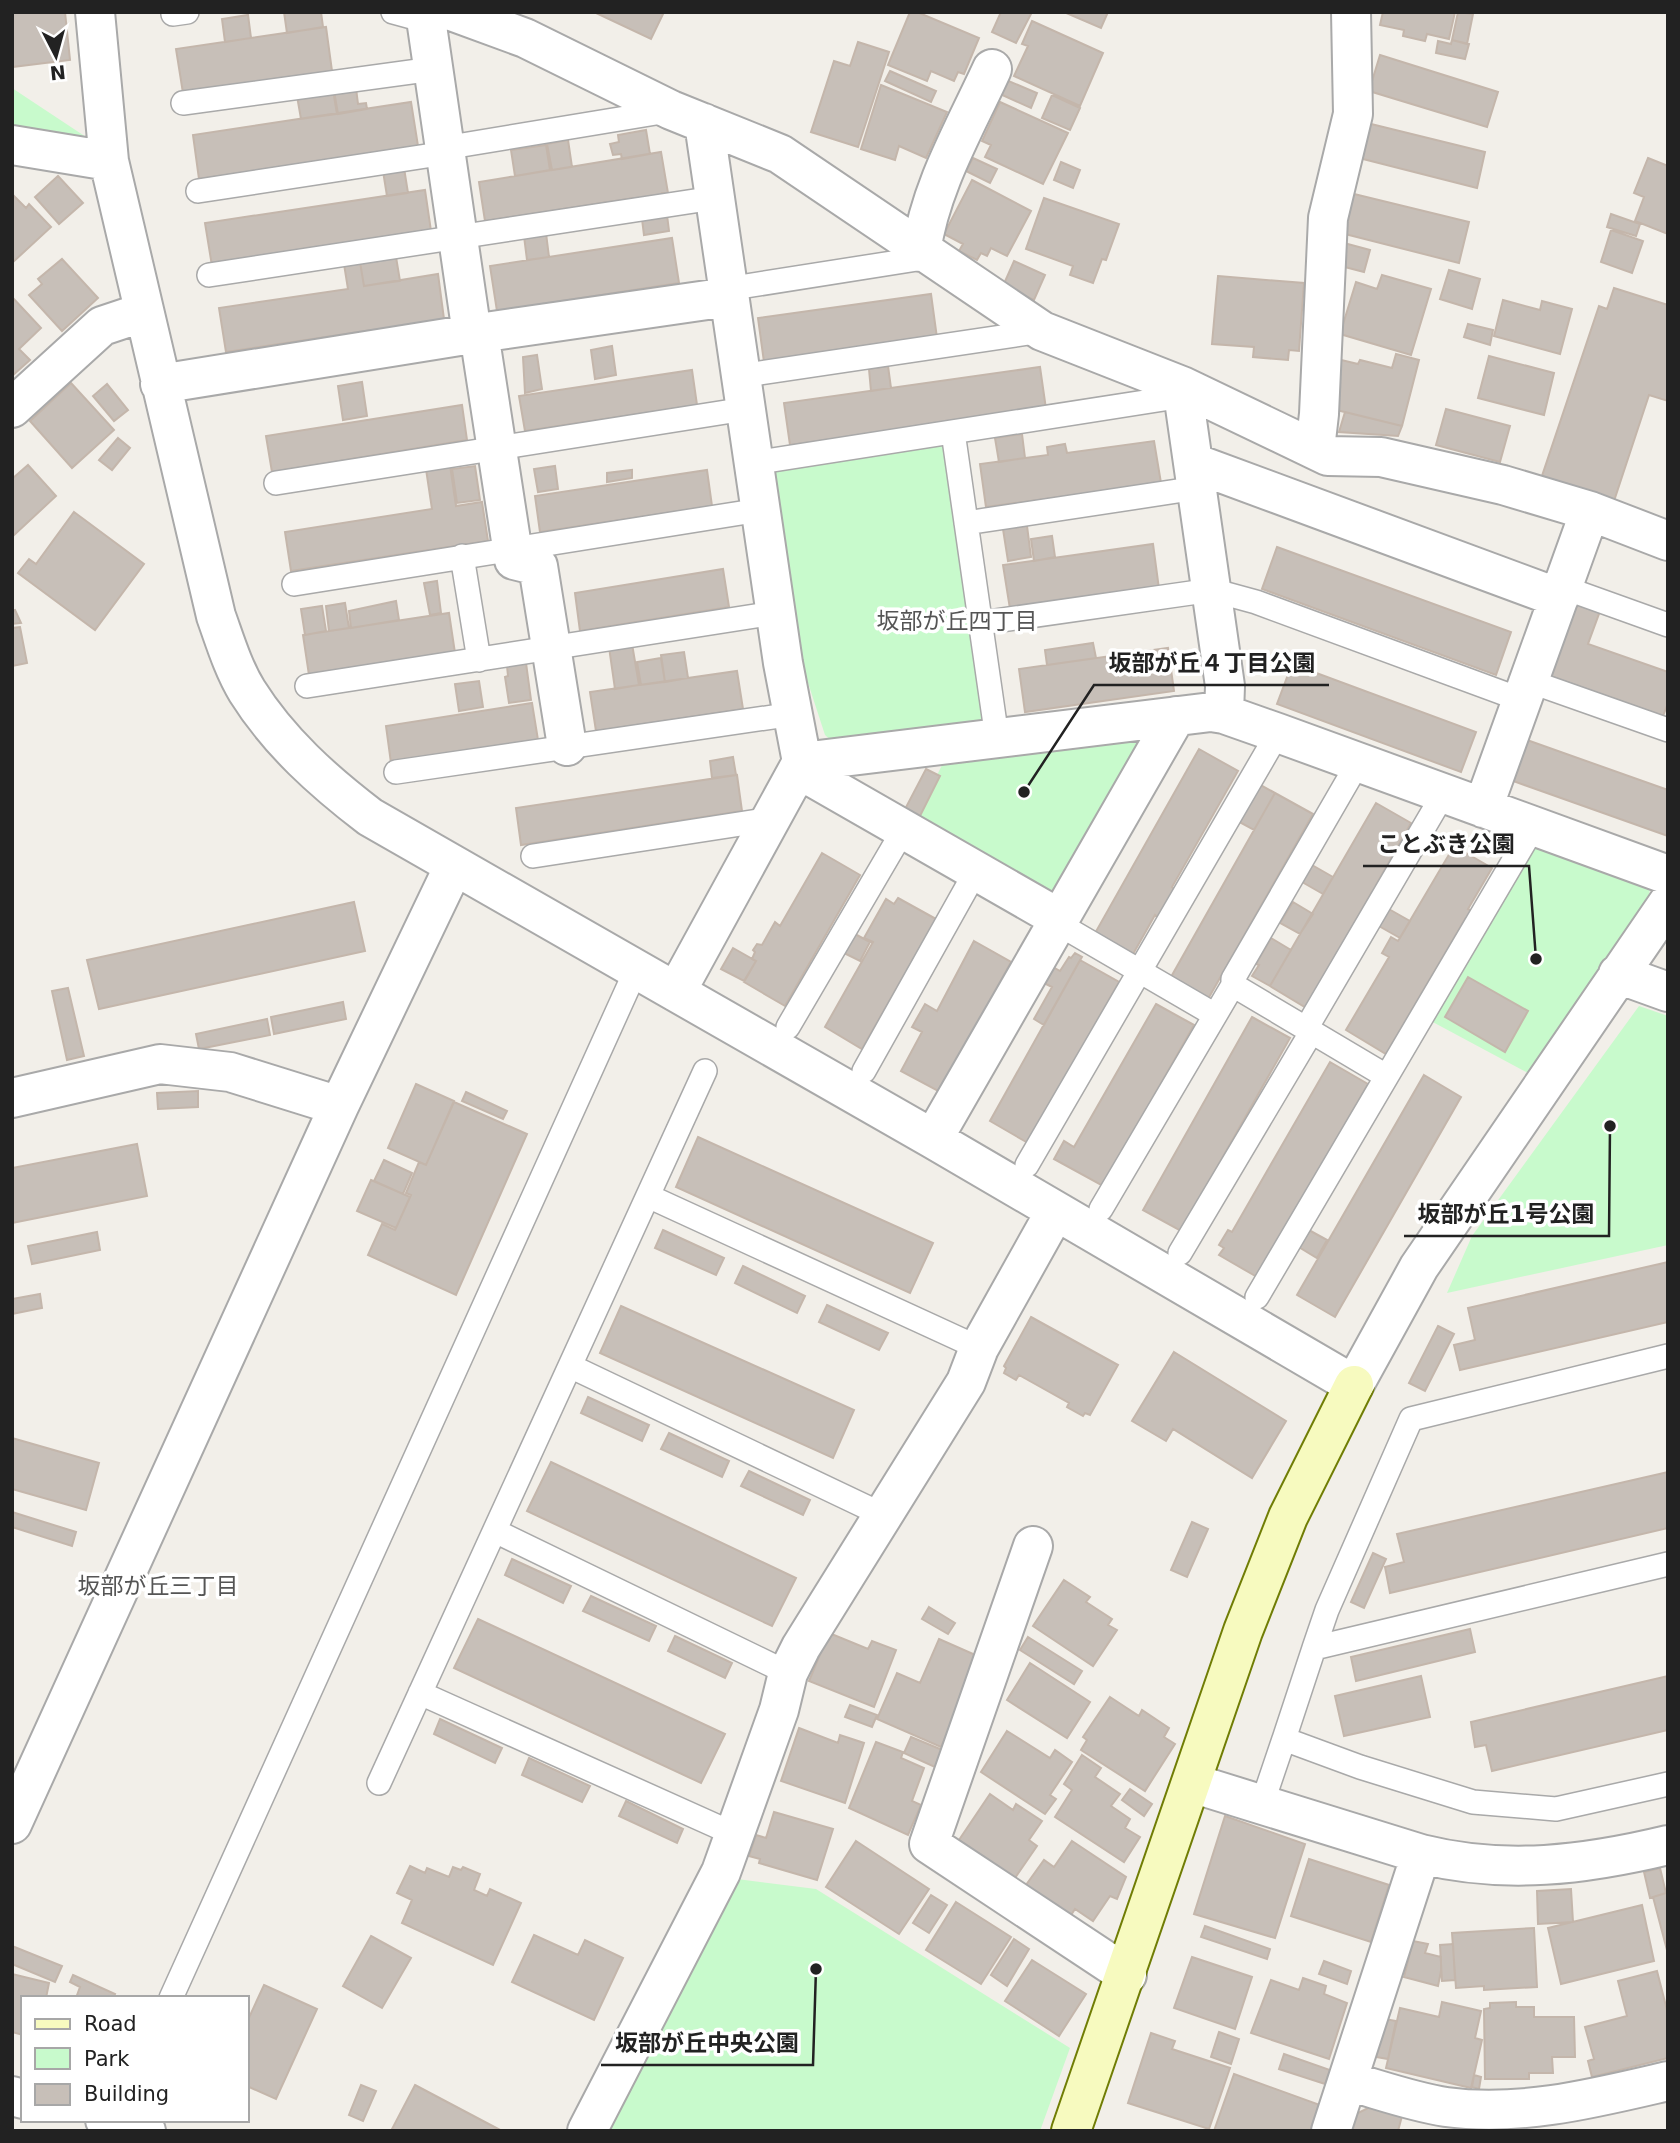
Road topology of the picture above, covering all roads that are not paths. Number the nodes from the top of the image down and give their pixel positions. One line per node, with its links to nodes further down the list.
1 (95, 12): 10 (street)
2 (1351, 12): 26 (street)
3 (425, 14): 4 (street); 7 (street)
4 (433, 69): 6 (lane); 9 (street)
5 (992, 69): 14 (street)
6 (183, 103)
7 (687, 117): 9 (lane); 12 (street); 14 (street)
8 (12, 145): 10 (street)
9 (445, 151): 11 (lane); 13 (street)
10 (109, 161): 17 (street)
11 (198, 191)
12 (714, 198): 13 (lane); 16 (street)
13 (457, 237): 15 (lane); 19 (street)
14 (926, 254): 16 (lane); 18 (street)
15 (209, 275)
16 (727, 293): 19 (street); 22 (street)
17 (144, 312): 20 (street); 23 (street)
18 (1042, 331): 21 (street); 22 (lane)
19 (475, 333): 20 (street); 25 (street)
20 (160, 384): 62 (street)
21 (1183, 391): 24 (lane); 26 (street); 28 (street)
22 (742, 393): 25 (lane); 27 (street)
23 (12, 408)
24 (953, 432): 27 (lane); 32 (lane)
25 (497, 447): 29 (lane); 34 (street)
26 (1315, 449): 31 (street)
27 (753, 463): 30 (street)
28 (1195, 476): 32 (lane); 37 (street); 38 (street)
29 (276, 483)
30 (760, 510): 34 (lane); 39 (street)
31 (1590, 511): 33 (street); 38 (street)
32 (966, 523): 40 (lane)
33 (1668, 541)
34 (512, 548): 35 (lane); 42 (street)
35 (463, 556): 36 (lane); 43 (lane)
36 (294, 584)
37 (1212, 590): 40 (lane); 45 (lane); 47 (street)
38 (1561, 593): 41 (lane); 45 (street)
39 (775, 613): 42 (lane); 46 (street)
40 (981, 623): 51 (lane)
41 (1668, 625)
42 (551, 649): 43 (lane); 52 (street)
43 (479, 660): 44 (lane)
44 (307, 686)
45 (1526, 690): 49 (lane); 57 (street)
46 (793, 714): 52 (lane); 54 (street)
47 (1224, 714): 48 (street); 50 (street)
48 (1176, 716): 51 (street); 66 (street)
49 (1668, 730)
50 (1278, 733): 53 (street); 68 (lane)
51 (997, 738): 54 (street)
52 (567, 746): 55 (lane)
53 (1358, 763): 56 (street); 70 (lane)
54 (801, 766): 58 (street); 60 (street)
55 (396, 772)
56 (1444, 793): 57 (street); 75 (lane)
57 (1483, 808): 59 (street)
58 (772, 819): 61 (lane); 71 (street)
59 (1534, 826): 64 (street); 78 (lane)
60 (904, 829): 63 (street); 74 (lane)
61 (533, 856)
62 (454, 866): 67 (street); 80 (street)
63 (976, 871): 66 (street); 77 (lane)
64 (1668, 875)
65 (1668, 903): 69 (street)
66 (1058, 921): 68 (lane); 81 (street)
67 (636, 970): 71 (street); 109 (lane)
68 (1140, 971): 73 (lane); 82 (lane)
69 (1618, 974): 72 (street); 91 (street)
70 (1233, 985): 73 (lane); 75 (lane)
71 (676, 992): 81 (street)
72 (1668, 992)
73 (1215, 1015): 84 (lane)
74 (788, 1027)
75 (1310, 1029): 78 (lane); 86 (lane)
76 (705, 1071): 83 (lane)
77 (864, 1071)
78 (1386, 1076): 87 (lane)
79 (12, 1098): 80 (street)
80 (339, 1106): 104 (street)
81 (933, 1139): 85 (street)
82 (1027, 1165)
83 (648, 1196): 88 (lane); 90 (lane)
84 (1101, 1209)
85 (1055, 1212): 88 (street); 91 (street)
86 (1180, 1253)
87 (1258, 1297)
88 (979, 1348): 92 (street)
89 (1668, 1356): 96 (lane)
90 (570, 1366): 92 (lane); 93 (lane)
91 (1354, 1385): 101 (street)
92 (883, 1515): 97 (street)
93 (495, 1531): 97 (lane); 98 (lane)
94 (1033, 1546): 108 (street)
95 (1668, 1564): 96 (lane)
96 (1314, 1648): 99 (lane)
97 (788, 1673): 105 (street)
98 (420, 1693): 100 (lane); 105 (lane)
99 (1284, 1739): 102 (lane); 103 (lane)
100 (379, 1783)
101 (1192, 1783): 103 (street); 108 (street)
102 (1668, 1784)
103 (1262, 1804): 107 (street)
104 (12, 1824)
105 (734, 1835): 114 (street)
106 (1668, 1844): 107 (street)
107 (1421, 1854): 110 (street)
108 (1127, 1975): 115 (street)
109 (172, 1996)
110 (1348, 2081): 111 (street); 116 (street)
111 (1668, 2081)
112 (112, 2122): 113 (street)
113 (146, 2131)
114 (587, 2131)
115 (1071, 2131)
116 (1331, 2131)

